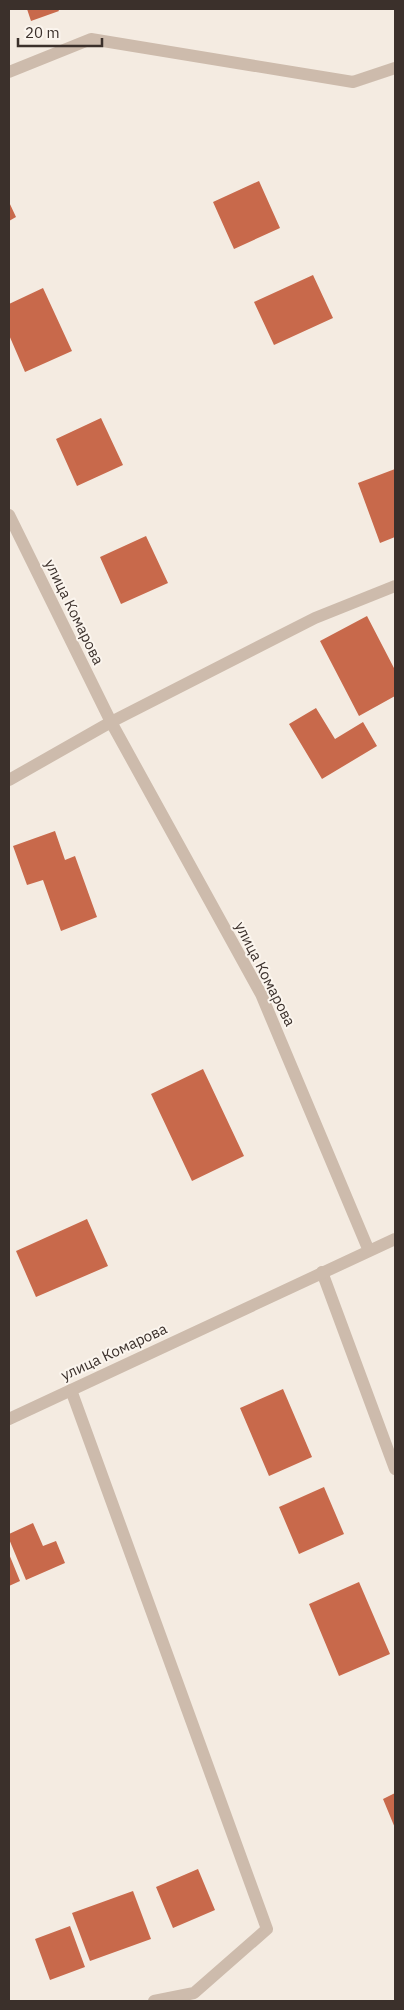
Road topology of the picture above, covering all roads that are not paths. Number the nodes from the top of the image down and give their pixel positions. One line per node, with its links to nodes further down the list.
1 (395, 68): 2 (street)
2 (9, 72)
3 (9, 516): 5 (street, улица Комарова)
4 (395, 586): 5 (street)
5 (111, 722): 6 (street); 8 (street, улица Комарова)
6 (9, 780)
7 (395, 1239): 8 (street, улица Комарова)
8 (369, 1251): 9 (street, улица Комарова)
9 (322, 1272): 10 (street, улица Комарова); 12 (street)
10 (71, 1390): 11 (street, улица Комарова); 13 (street)
11 (9, 1419)
12 (395, 1469)
13 (154, 2001)

